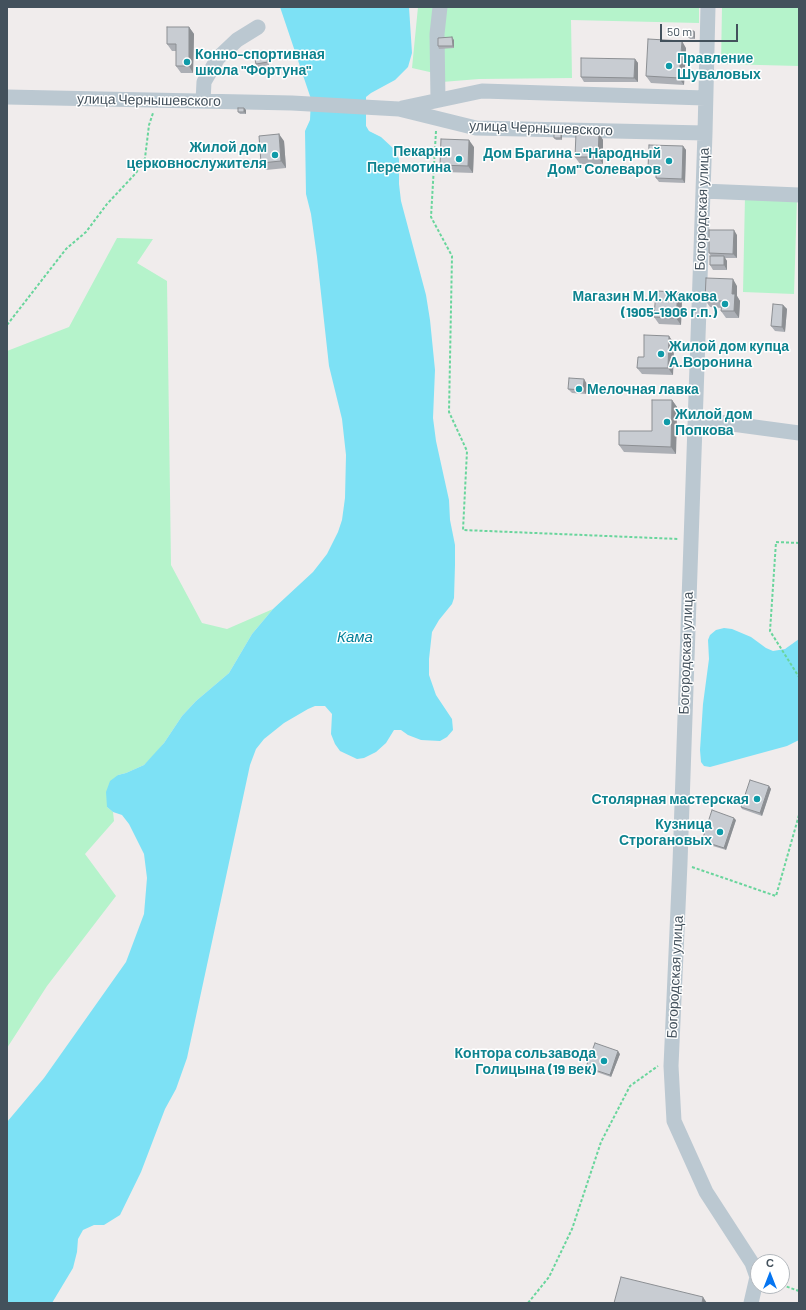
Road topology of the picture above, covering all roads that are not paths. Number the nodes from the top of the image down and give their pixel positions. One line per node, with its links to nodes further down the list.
1 (440, 7): 6 (street)
2 (708, 7): 5 (street, Богородская улица)
3 (258, 27): 7 (street)
4 (7, 97): 7 (street, улица Чернышевского)
5 (705, 98): 6 (street); 9 (street, Богородская улица)
6 (438, 100): 8 (street)
7 (203, 101): 8 (street, улица Чернышевского)
8 (399, 109): 9 (street, улица Чернышевского)
9 (705, 133): 10 (street, Богородская улица)
10 (703, 191): 11 (street); 12 (street, Богородская улица)
11 (799, 195)
12 (695, 418): 13 (street); 14 (street, Богородская улица)
13 (799, 433)
14 (750, 1260)

